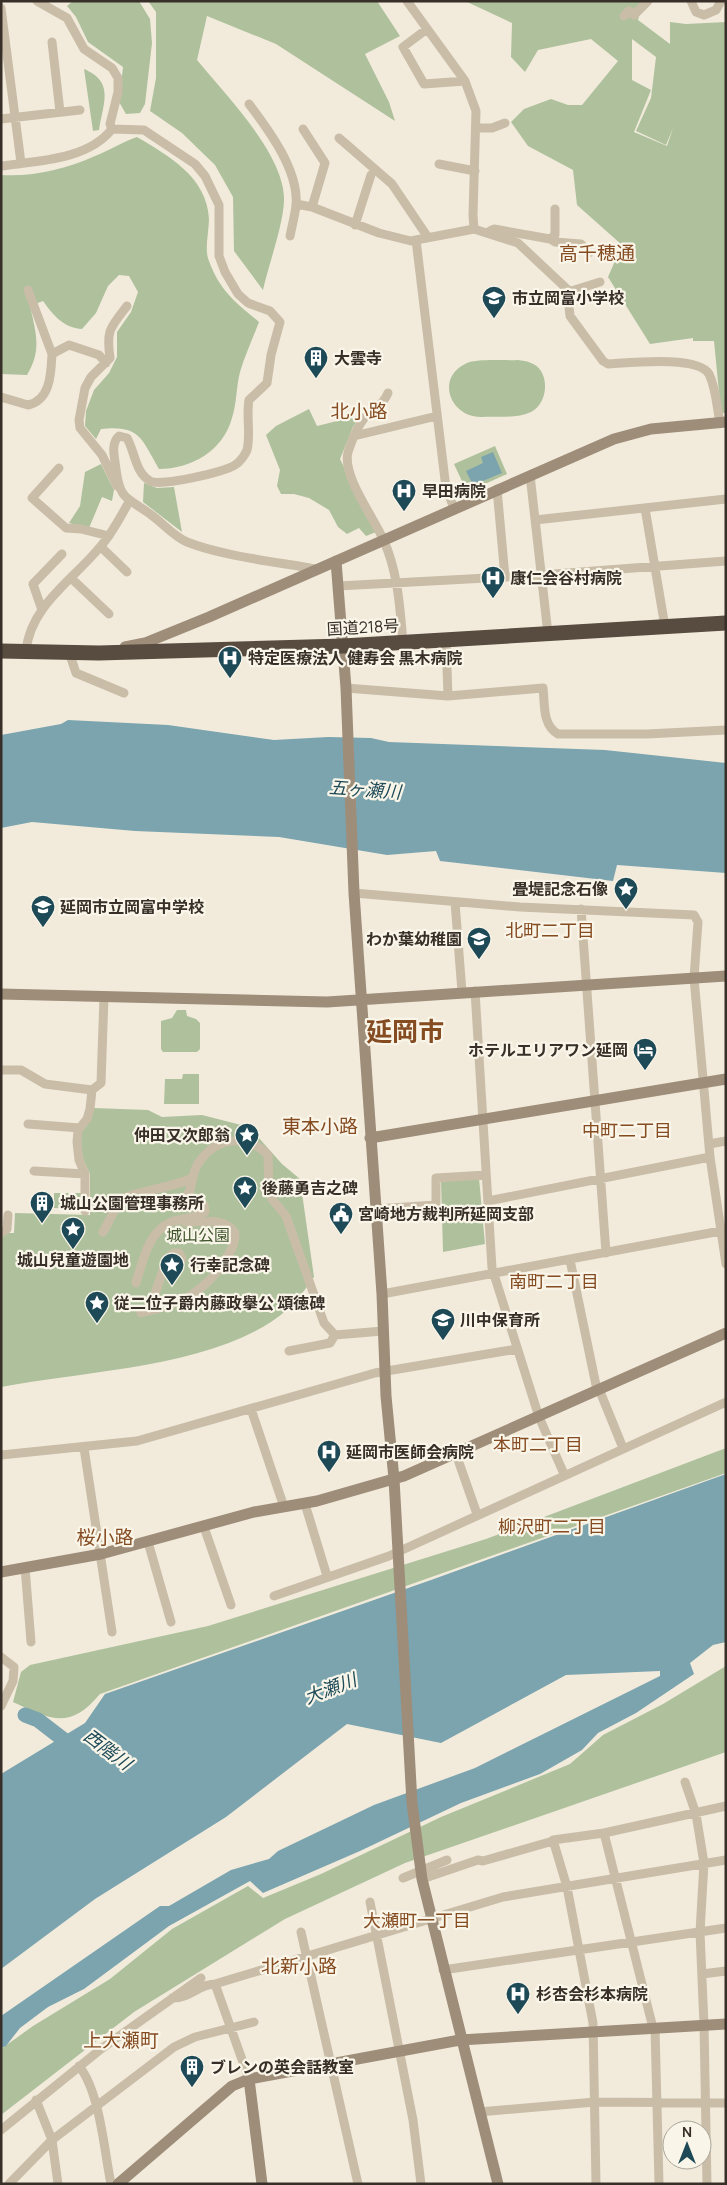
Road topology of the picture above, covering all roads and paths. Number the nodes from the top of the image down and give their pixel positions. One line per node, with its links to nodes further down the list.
1 (37, 1): 19 (street)
2 (408, 1): 8 (street)
3 (648, 1): 7 (street)
4 (691, 1): 5 (street)
5 (721, 1)
6 (1, 10): 10 (street)
7 (629, 17)
8 (427, 29): 11 (street); 11 (street)
9 (52, 42): 14 (street)
10 (5, 70): 15 (street)
11 (465, 81): 18 (street)
12 (249, 104): 27 (street)
13 (80, 110): 14 (street)
14 (60, 112): 15 (street)
15 (15, 118): 16 (street); 22 (street)
16 (1, 119)
17 (505, 123): 18 (street)
18 (476, 128): 25 (street)
19 (112, 129): 22 (street); 51 (street)
20 (303, 129): 28 (street)
21 (339, 138): 34 (street)
22 (21, 163): 24 (street)
23 (439, 164): 25 (street)
24 (1, 166)
25 (475, 171): 31 (street)
26 (371, 175): 30 (street)
27 (296, 204): 28 (street); 33 (street)
28 (312, 207): 30 (street)
29 (555, 209): 35 (street)
30 (355, 225): 36 (street)
31 (474, 229): 32 (street); 34 (street)
32 (485, 232): 35 (street); 40 (street)
33 (290, 236)
34 (427, 236): 36 (street)
35 (550, 239): 37 (street)
36 (416, 240): 46 (street)
37 (589, 253)
38 (600, 282): 40 (street)
39 (28, 290): 42 (street)
40 (568, 292): 47 (street)
41 (127, 306): 43 (street)
42 (52, 354): 43 (street); 45 (street)
43 (106, 363): 51 (street)
44 (388, 393): 48 (street)
45 (1, 397)
46 (437, 416): 48 (street); 55 (street)
47 (723, 423): 50 (street)
48 (354, 436): 59 (street)
49 (59, 468): 58 (street)
50 (530, 475): 52 (street); 57 (street)
51 (118, 488): 54 (street)
52 (497, 489): 55 (street); 68 (street)
53 (726, 499): 56 (street)
54 (129, 502): 58 (street); 65 (street)
55 (454, 508): 59 (street)
56 (645, 508): 57 (street); 64 (street)
57 (535, 520): 67 (street)
58 (108, 536): 60 (street)
59 (384, 540): 63 (street); 70 (street)
60 (101, 547): 66 (street); 69 (street)
61 (62, 554): 72 (street)
62 (726, 561): 64 (street)
63 (336, 562): 65 (street); 71 (street)
64 (655, 566): 67 (street); 75 (street)
65 (315, 569): 76 (street)
66 (127, 572)
67 (541, 575): 68 (street); 77 (street)
68 (505, 577): 70 (street)
69 (71, 578): 72 (street); 73 (street)
70 (397, 582): 71 (street); 79 (street)
71 (338, 586): 80 (street)
72 (42, 610): 83 (street)
73 (109, 614)
74 (726, 623): 75 (highway, 国道218号)
75 (665, 627): 77 (highway, 国道218号)
76 (175, 631): 82 (street); 85 (street)
77 (548, 634): 78 (highway, 国道218号)
78 (446, 641): 79 (highway, 国道218号); 88 (street)
79 (403, 643): 80 (highway, 国道218号)
80 (343, 646): 82 (highway, 国道218号); 86 (street)
81 (1, 651): 83 (highway, 国道218号)
82 (167, 651): 85 (highway, 国道218号)
83 (26, 652): 84 (highway, 国道218号)
84 (69, 652): 85 (highway, 国道218号); 87 (street)
85 (100, 653)
86 (346, 688): 88 (street); 90 (street)
87 (124, 693)
88 (448, 696): 89 (street)
89 (726, 730)
90 (354, 893): 91 (street); 100 (street)
91 (455, 902): 92 (street); 96 (street)
92 (581, 909): 94 (street); 95 (street)
93 (726, 976): 94 (street)
94 (694, 978): 95 (street); 103 (street)
95 (587, 984): 97 (street); 105 (street)
96 (462, 992): 97 (street); 100 (street)
97 (475, 992): 106 (street)
98 (1, 994): 99 (street)
99 (104, 997): 100 (street); 104 (street)
100 (361, 1000): 109 (street)
101 (1, 1070): 104 (street)
102 (726, 1078): 103 (street)
103 (704, 1082): 105 (street); 111 (street)
104 (92, 1090): 108 (street)
105 (596, 1101): 106 (street); 117 (street)
106 (483, 1120): 109 (street); 115 (street)
107 (28, 1124): 108 (street)
108 (80, 1128): 114 (street)
109 (370, 1138): 119 (street)
110 (726, 1141): 111 (street)
111 (709, 1144): 112 (street)
112 (710, 1156): 117 (street); 123 (street)
113 (34, 1171): 114 (street)
114 (85, 1174): 120 (street)
115 (486, 1175): 118 (street); 119 (street)
116 (192, 1178): 122 (street); 124 (street); 135 (street)
117 (602, 1178): 118 (street); 126 (street)
118 (488, 1201): 130 (street)
119 (376, 1209): 132 (street)
120 (85, 1211)
121 (8, 1215): 125 (street)
122 (166, 1225): 127 (street); 131 (street)
123 (724, 1230): 126 (street); 129 (street)
124 (104, 1232)
125 (1, 1233)
126 (606, 1253): 128 (street)
127 (182, 1259)
128 (570, 1260): 130 (street); 139 (street)
129 (726, 1264)
130 (494, 1274): 132 (street); 136 (street)
131 (136, 1283)
132 (382, 1294): 133 (street)
133 (383, 1331): 135 (street); 138 (street)
134 (726, 1332): 139 (street)
135 (335, 1335): 137 (street)
136 (517, 1349): 138 (street); 142 (street)
137 (289, 1351)
138 (385, 1372): 141 (street); 148 (street)
139 (598, 1390): 142 (street); 144 (street)
140 (726, 1402): 144 (street)
141 (251, 1410): 143 (street); 150 (street)
142 (539, 1417): 145 (street); 147 (street)
143 (84, 1448): 146 (street); 154 (street)
144 (623, 1448): 147 (street)
145 (456, 1454): 148 (street); 151 (street)
146 (1, 1455)
147 (564, 1474): 151 (street)
148 (394, 1479): 149 (street); 155 (street)
149 (304, 1504): 150 (street); 158 (street)
150 (284, 1507): 152 (street)
151 (477, 1514): 155 (street)
152 (204, 1527): 153 (street); 160 (street)
153 (148, 1542): 154 (street); 161 (street)
154 (101, 1554): 156 (street); 162 (street)
155 (397, 1557): 158 (street); 174 (street)
156 (25, 1567): 157 (street); 163 (street)
157 (1, 1572)
158 (327, 1576): 159 (street)
159 (274, 1596)
160 (231, 1604)
161 (171, 1622)
162 (112, 1632)
163 (31, 1642)
164 (1, 1657): 165 (street)
165 (1, 1706)
166 (686, 1782): 168 (street)
167 (726, 1806): 168 (street)
168 (696, 1814): 169 (street); 173 (street)
169 (604, 1833): 170 (street); 176 (street)
170 (553, 1841): 174 (street); 177 (street)
171 (447, 1860): 174 (street)
172 (726, 1860): 173 (street)
173 (704, 1864): 176 (street); 182 (street)
174 (421, 1872): 175 (street); 179 (street)
175 (403, 1878)
176 (614, 1878): 177 (street); 184 (street)
177 (567, 1887): 179 (street); 185 (street)
178 (370, 1902): 183 (street)
179 (431, 1919): 183 (street); 187 (street)
180 (726, 1928): 182 (street)
181 (301, 1932): 186 (street)
182 (700, 1932): 184 (street); 189 (street)
183 (376, 1937): 186 (street); 200 (street)
184 (631, 1943): 185 (street); 197 (street)
185 (579, 1950): 187 (street); 198 (street)
186 (306, 1958): 191 (street); 201 (street)
187 (443, 1970): 199 (street)
188 (726, 1971): 189 (street)
189 (702, 1974): 195 (street)
190 (201, 1978): 192 (street)
191 (215, 1984): 192 (street); 196 (street)
192 (172, 1998): 202 (street)
193 (254, 2022): 196 (street)
194 (726, 2024): 195 (street)
195 (704, 2025): 197 (street); 207 (street)
196 (230, 2028): 203 (street); 209 (street)
197 (654, 2028): 198 (street); 206 (street)
198 (594, 2032): 199 (street); 205 (street)
199 (460, 2040): 200 (street); 210 (street)
200 (398, 2050): 201 (street); 219 (street)
201 (330, 2062): 203 (street); 218 (street)
202 (79, 2066): 204 (street); 209 (street)
203 (248, 2079): 216 (street); 217 (street)
204 (36, 2100): 211 (street); 212 (street)
205 (595, 2102): 206 (street); 210 (street); 221 (street)
206 (656, 2103): 207 (street); 222 (street)
207 (706, 2103): 208 (street); 223 (street)
208 (726, 2103)
209 (96, 2107): 212 (street); 215 (street)
210 (479, 2112): 220 (street)
211 (1, 2130)
212 (52, 2140): 213 (street); 214 (street)
213 (9, 2184)
214 (58, 2184)
215 (111, 2184)
216 (118, 2184)
217 (262, 2184)
218 (358, 2184)
219 (421, 2184)
220 (498, 2184)
221 (596, 2184)
222 (659, 2184)
223 (707, 2184)

